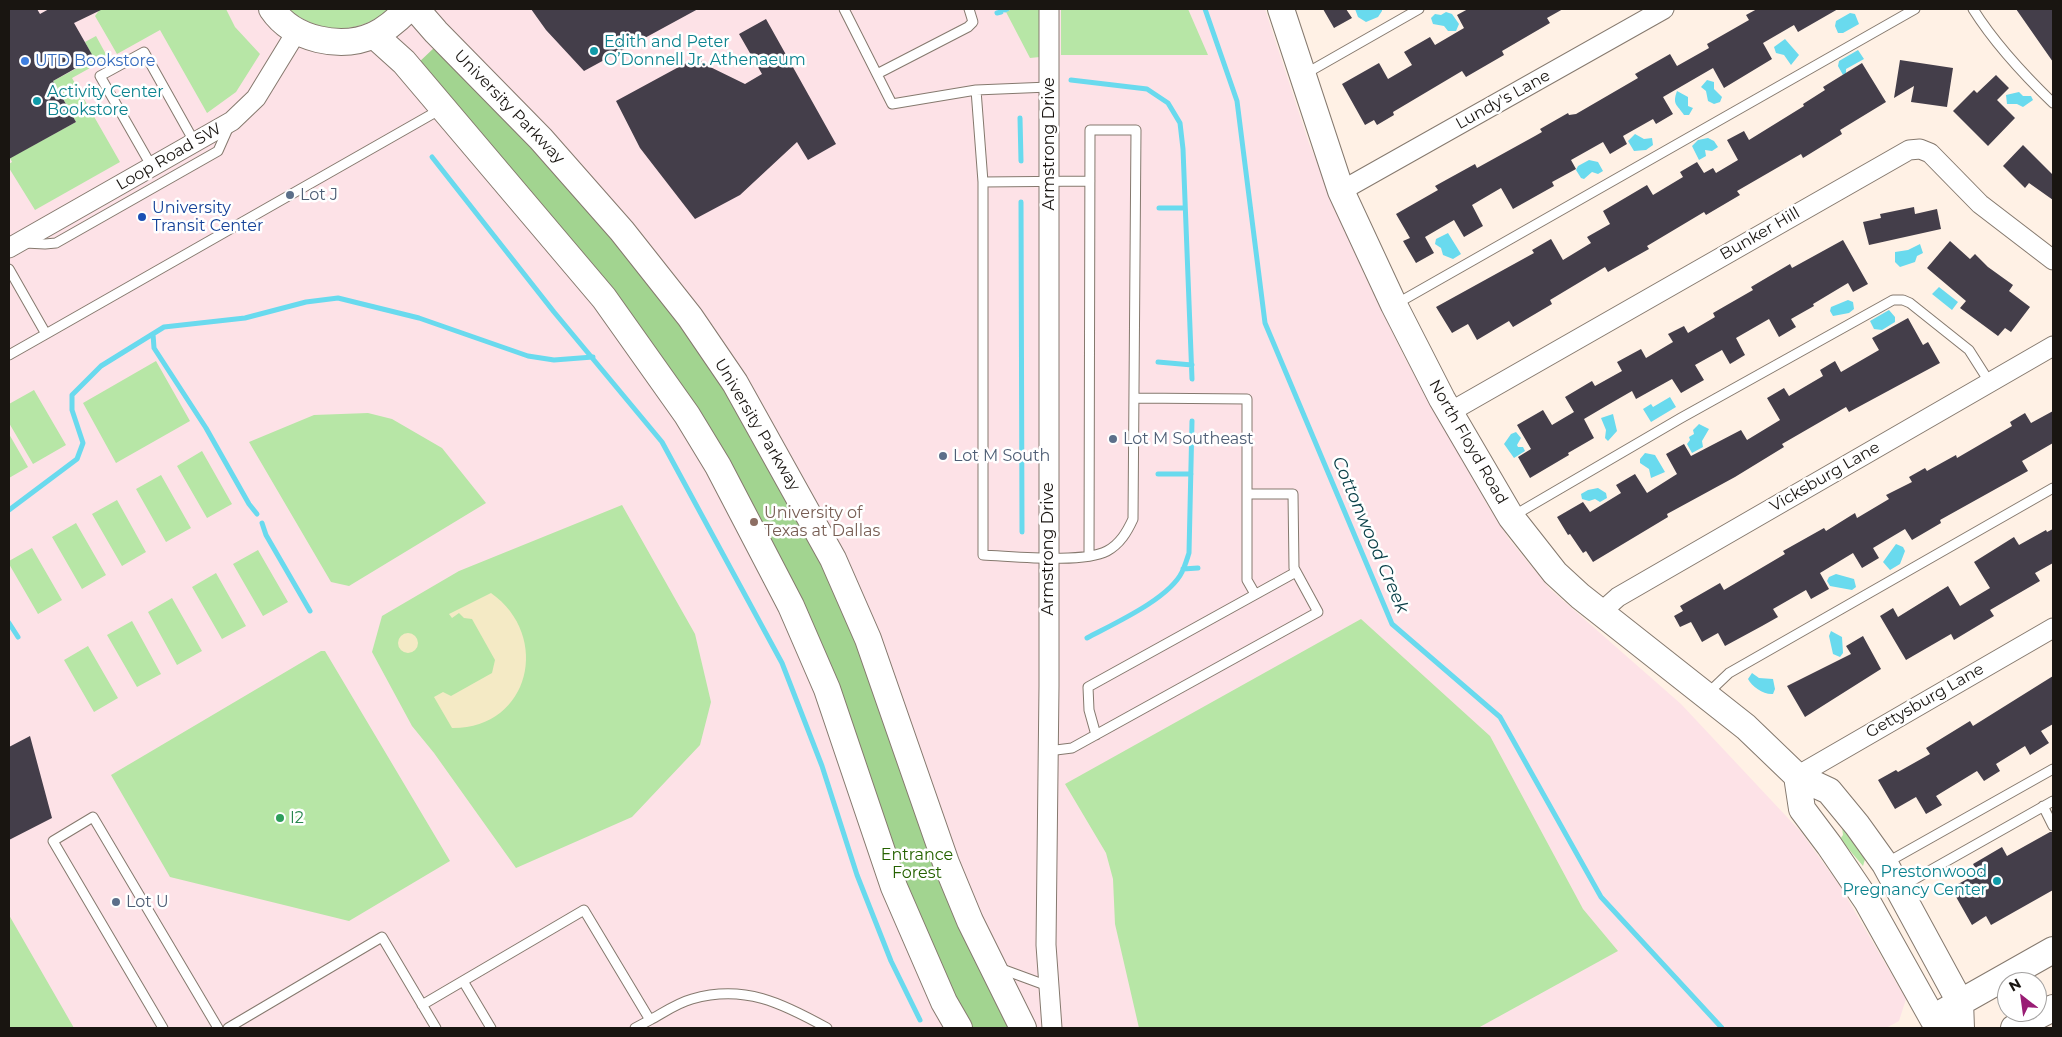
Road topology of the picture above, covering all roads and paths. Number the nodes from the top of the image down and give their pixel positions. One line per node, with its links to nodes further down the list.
1 (272, 9): 12 (street)
2 (408, 9): 13 (street)
3 (416, 9): 57 (street, University Parkway)
4 (844, 9): 14 (lane)
5 (969, 9): 14 (lane)
6 (1050, 9): 16 (street, Armstrong Drive)
7 (1281, 9): 15 (street, North Floyd Road)
8 (1419, 9): 15 (lane)
9 (1664, 9): 26 (street, Lundy's Lane)
10 (1915, 9): 30 (lane)
11 (1973, 9): 18 (lane)
12 (296, 31): 13 (street); 20 (street, Loop Road SW)
13 (374, 35): 19 (street)
14 (877, 74): 17 (lane)
15 (1302, 75): 26 (street, North Floyd Road)
16 (1049, 87): 17 (lane); 25 (street, Armstrong Drive)
17 (976, 90): 24 (lane)
18 (2053, 103)
19 (443, 108): 31 (lane); 72 (street)
20 (232, 121): 21 (street, Loop Road SW); 27 (lane)
21 (195, 143): 22 (street, Loop Road SW); 22 (lane)
22 (152, 167): 27 (street, Loop Road SW)
23 (1090, 181): 25 (lane); 35 (lane); 40 (lane)
24 (983, 182): 25 (lane); 41 (lane)
25 (1049, 182): 41 (street, Armstrong Drive)
26 (1341, 191): 30 (street, North Floyd Road)
27 (14, 245)
28 (2053, 260): 36 (street, Bunker Hill)
29 (9, 269): 31 (lane)
30 (1394, 305): 36 (street, North Floyd Road)
31 (46, 334): 33 (lane)
32 (2053, 346): 34 (street, Vicksburg Lane)
33 (9, 355)
34 (1990, 383): 39 (lane); 44 (street, Vicksburg Lane)
35 (1135, 398): 38 (lane); 40 (lane)
36 (1450, 412): 39 (street, North Floyd Road)
37 (2053, 488): 46 (lane)
38 (1247, 494): 42 (lane); 43 (lane)
39 (1511, 517): 44 (street, North Floyd Road)
40 (1089, 556): 41 (lane)
41 (1048, 557): 48 (street, Armstrong Drive)
42 (1296, 572): 43 (lane); 47 (lane)
43 (1255, 594): 47 (lane)
44 (1600, 613): 46 (street, North Floyd Road)
45 (2053, 628): 50 (street, Gettysburg Lane)
46 (1706, 694): 50 (street, North Floyd Road)
47 (1096, 735): 48 (lane)
48 (1048, 751): 59 (street, Armstrong Drive)
49 (2053, 769): 54 (lane)
50 (1797, 776): 54 (street, North Floyd Road); 64 (street)
51 (2053, 800): 52 (lane)
52 (2043, 806): 53 (lane); 55 (lane)
53 (2053, 826)
54 (1885, 864): 55 (street, North Floyd Road)
55 (1898, 888): 60 (street, North Floyd Road)
56 (2053, 950): 60 (street)
57 (991, 964): 59 (lane); 73 (street, University Parkway)
58 (463, 982): 61 (lane); 63 (lane); 69 (lane)
59 (1048, 986): 74 (street, Armstrong Drive)
60 (1960, 1002): 64 (street); 75 (street, North Floyd Road)
61 (422, 1006): 67 (lane); 68 (lane)
62 (2053, 1008): 76 (street)
63 (650, 1020): 70 (lane); 71 (lane)
64 (1930, 1025)
65 (163, 1028): 66 (lane)
66 (218, 1028)
67 (228, 1028)
68 (436, 1028)
69 (491, 1028)
70 (635, 1028)
71 (828, 1028)
72 (958, 1028)
73 (1023, 1028)
74 (1052, 1028)
75 (1961, 1028)
76 (2014, 1028)

